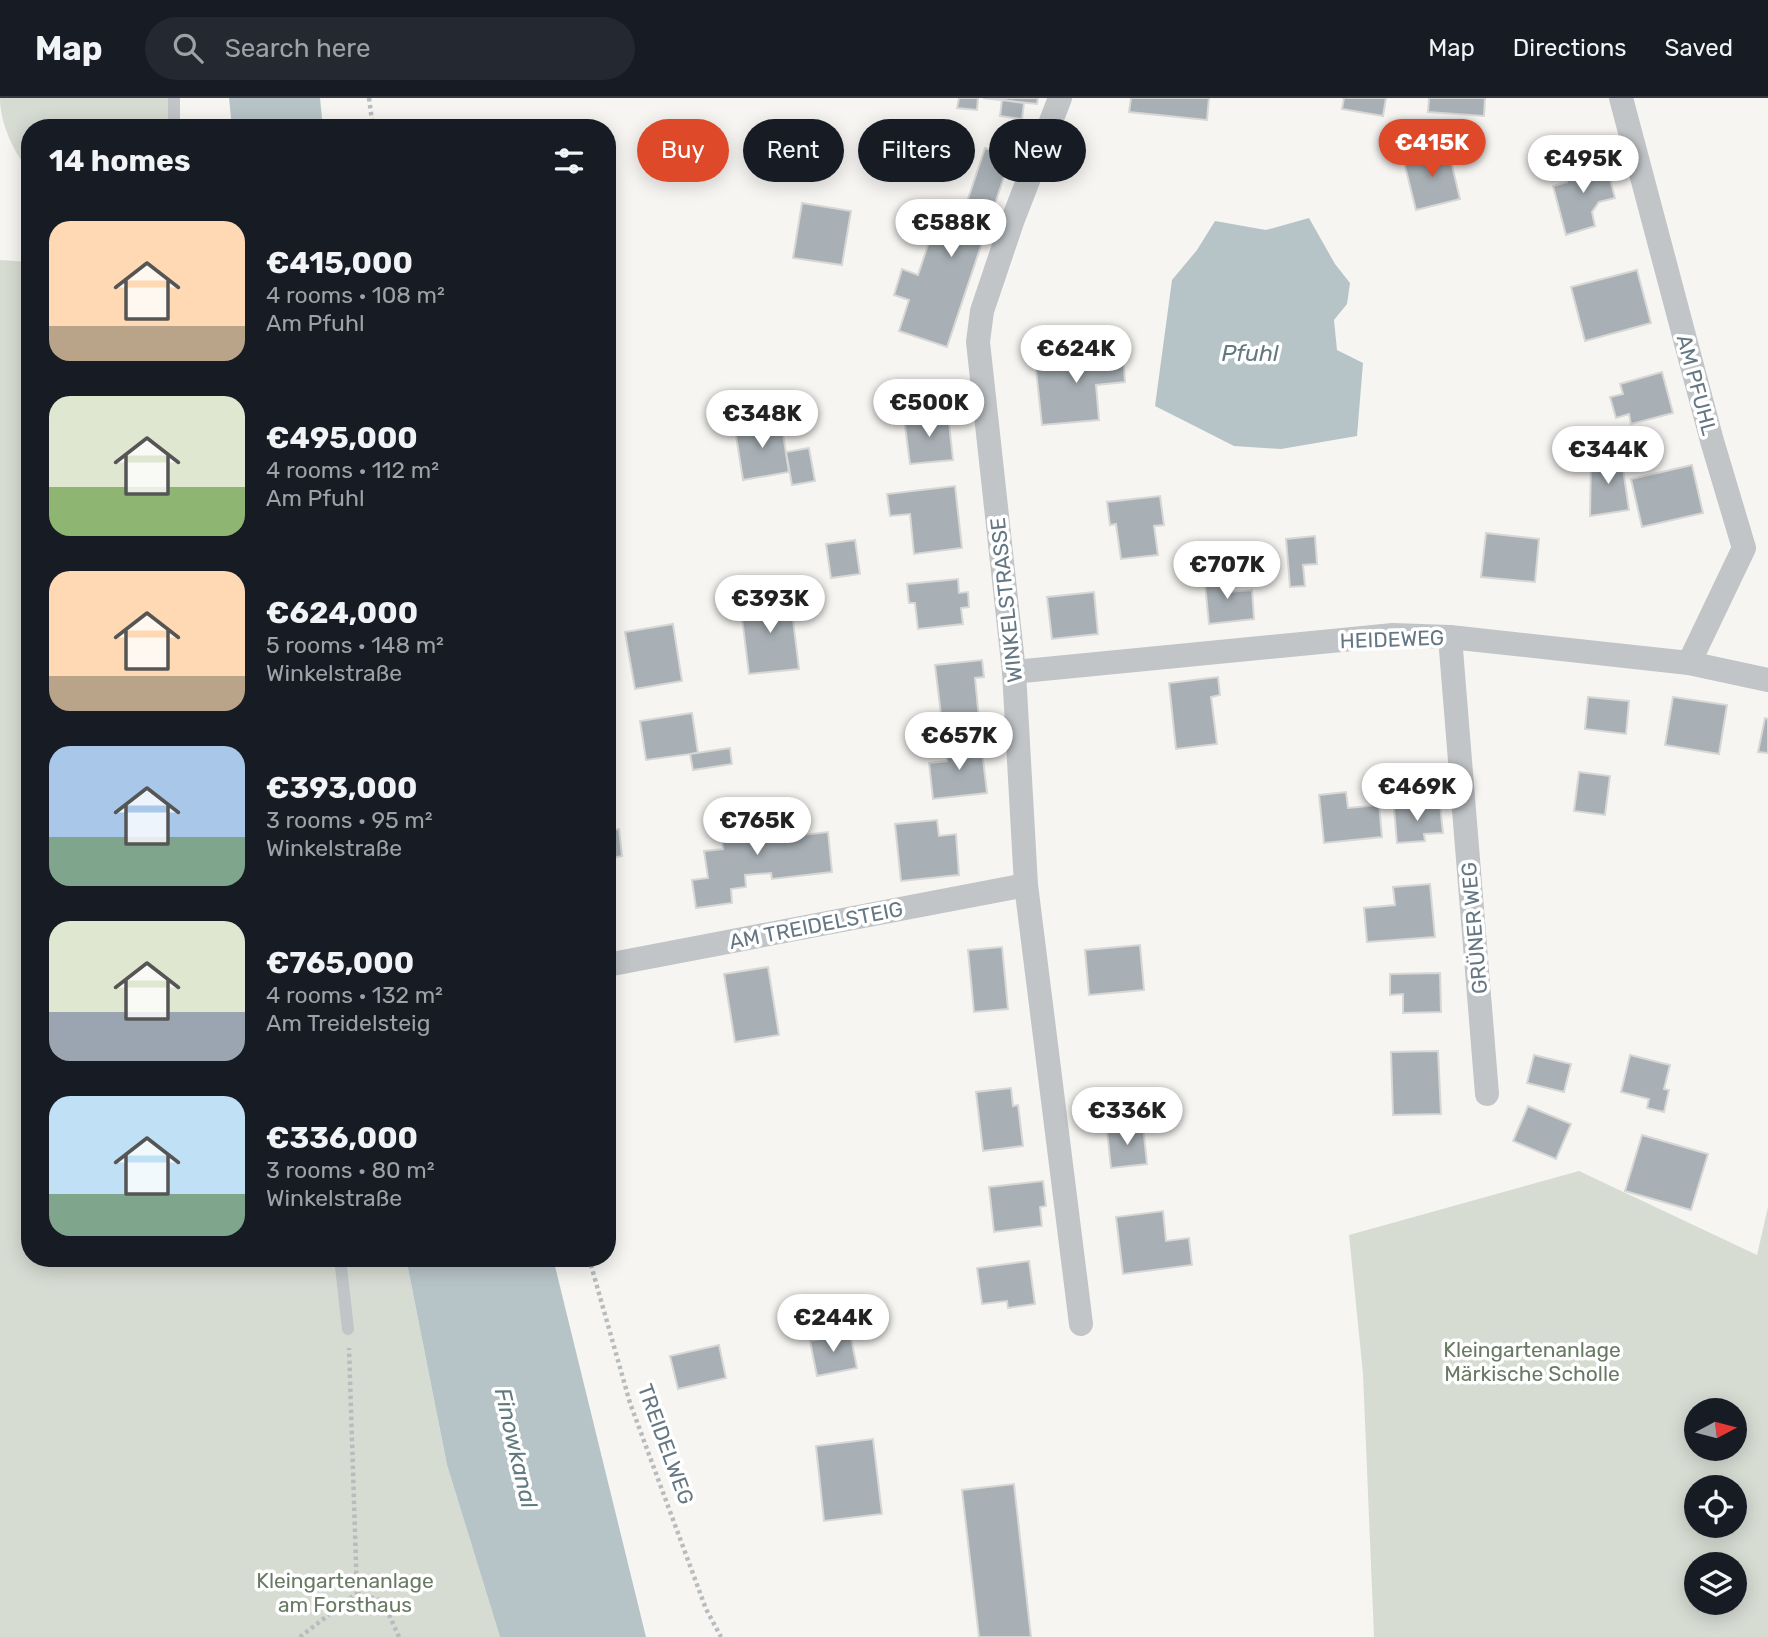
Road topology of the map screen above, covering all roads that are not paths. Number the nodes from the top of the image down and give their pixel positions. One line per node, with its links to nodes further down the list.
1 (174, 98): 4 (lane)
2 (1060, 98): 7 (street, WINKELSTRASSE)
3 (1621, 98): 6 (street, AM PFUHL)
4 (174, 119)
5 (1450, 637): 6 (street, HEIDEWEG); 7 (street, HEIDEWEG); 11 (street, GRÜNER WEG)
6 (1689, 663): 8 (street, HEIDEWEG)
7 (1014, 672): 9 (street, WINKELSTRASSE)
8 (1768, 680)
9 (1026, 885): 10 (street, AM TREIDELSTEIG); 13 (street, WINKELSTRASSE)
10 (616, 963)
11 (1487, 1094)
12 (341, 1267): 14 (lane)
13 (1080, 1324)
14 (348, 1329)

